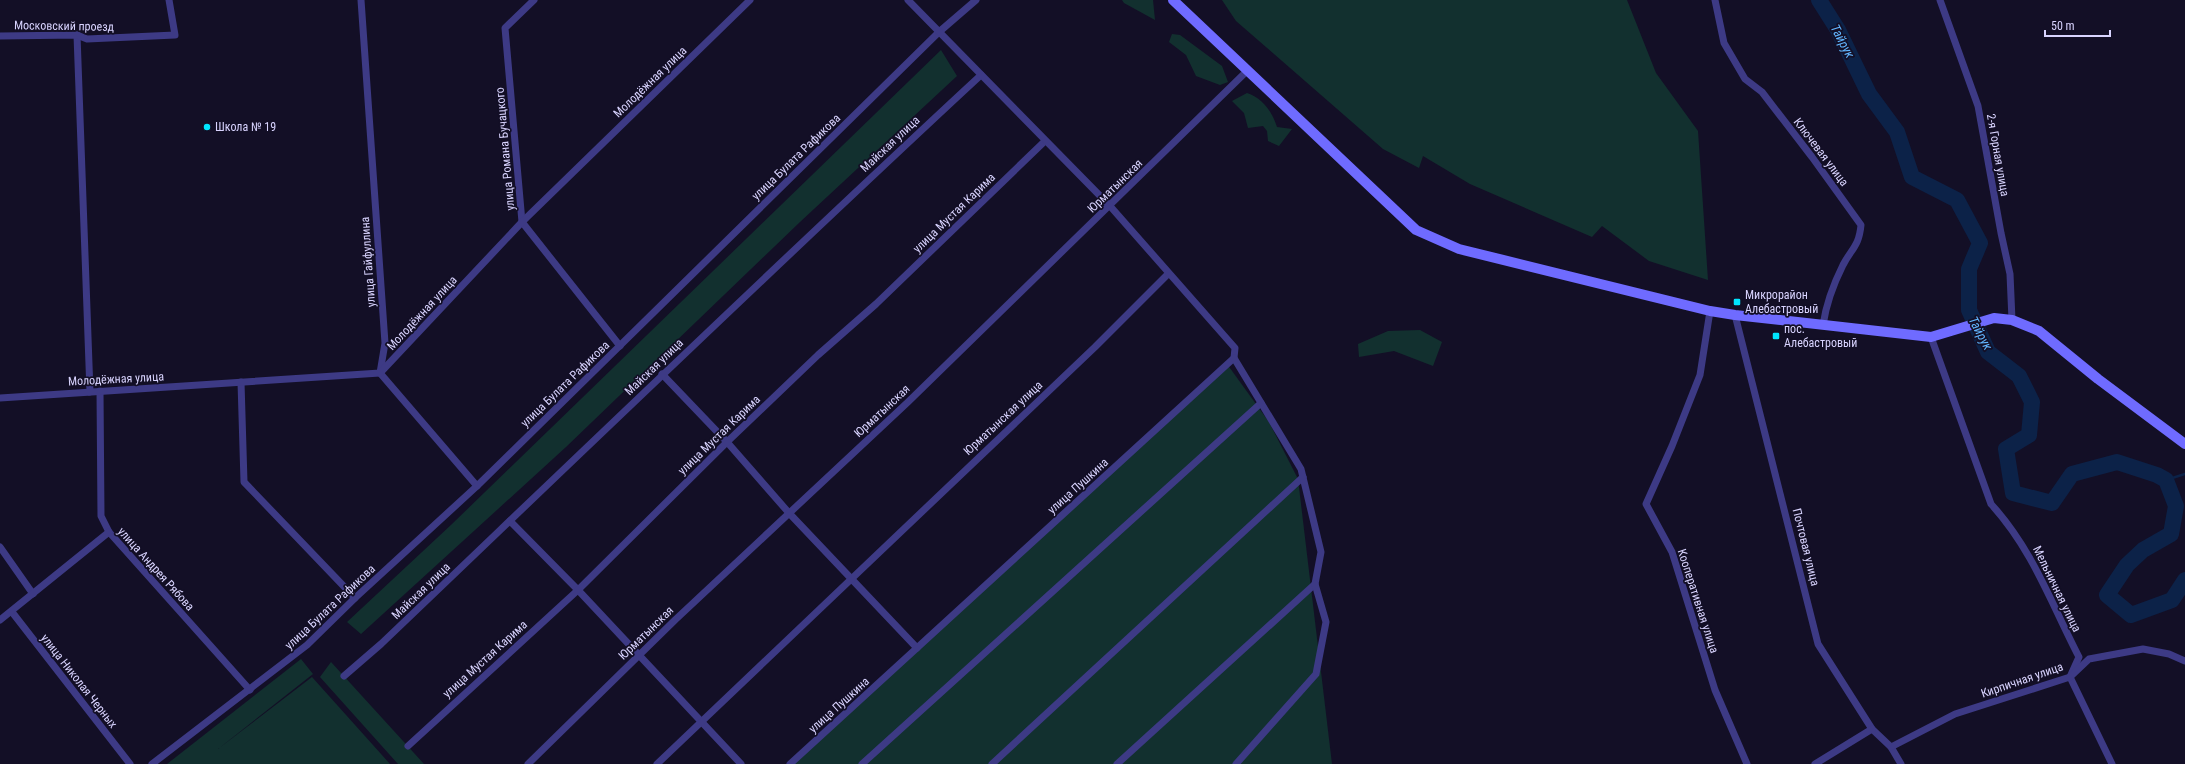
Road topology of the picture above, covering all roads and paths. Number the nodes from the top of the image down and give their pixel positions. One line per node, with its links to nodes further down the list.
1 (169, 0): 11 (street, Московский проезд)
2 (361, 0): 26 (street, улица Гайфуллина)
3 (534, 0): 17 (street, улица Романа Бучацкого)
4 (750, 0): 17 (street, Молодёжная улица)
5 (908, 0): 10 (street)
6 (976, 0): 10 (street, улица Булата Рафикова)
7 (1173, 0): 13 (street)
8 (1715, 0): 22 (street, Ключевая улица)
9 (1940, 0): 21 (street, 2-я Горная улица)
10 (939, 32): 14 (street); 24 (street, улица Булата Рафикова)
11 (77, 35): 12 (street, Московский проезд); 30 (street)
12 (0, 36)
13 (1248, 70): 16 (street, Юрматынская); 19 (street)
14 (981, 75): 15 (street); 27 (street, Майская улица)
15 (1045, 141): 16 (street); 33 (street, улица Мустая Карима)
16 (1110, 206): 18 (street); 37 (street, Юрматынская)
17 (522, 222): 24 (street, улица Романа Бучацкого); 26 (street, Молодёжная улица)
18 (1168, 274): 25 (street); 41 (street, Юрматынская улица)
19 (1710, 311): 20 (street); 68 (street, Кооперативная улица)
20 (1736, 315): 22 (street); 55 (street, Почтовая улица)
21 (2012, 320): 23 (street); 34 (street)
22 (1823, 325): 23 (street)
23 (1931, 337): 52 (street, Мельничная улица)
24 (620, 346): 36 (street, улица Булата Рафикова)
25 (1234, 358): 32 (street); 48 (street, улица Пушкина)
26 (380, 374): 28 (street, Молодёжная улица); 36 (street)
27 (662, 374): 33 (street); 38 (street, Майская улица)
28 (241, 382): 29 (street, Молодёжная улица); 45 (street)
29 (100, 391): 30 (street, Молодёжная улица); 39 (street, улица Андрея Рябова)
30 (90, 392): 31 (street, Молодёжная улица)
31 (0, 398)
32 (1261, 403): 35 (street); 64 (street)
33 (727, 442): 37 (street); 43 (street, улица Мустая Карима)
34 (2185, 444)
35 (1303, 477): 42 (street); 65 (street)
36 (477, 486): 45 (street, улица Булата Рафикова)
37 (789, 513): 41 (street); 49 (street, Юрматынская)
38 (510, 521): 43 (street); 51 (street, Майская улица)
39 (108, 532): 44 (street); 53 (street, улица Андрея Рябова)
40 (0, 547): 44 (street)
41 (851, 578): 48 (street); 54 (street, Юрматынская улица)
42 (1315, 584): 66 (street); 67 (street)
43 (578, 590): 49 (street); 56 (street, улица Мустая Карима)
44 (33, 594): 46 (street)
45 (355, 598): 53 (street, улица Булата Рафикова)
46 (12, 612): 47 (street); 58 (street, улица Николая Черных)
47 (0, 620)
48 (917, 648): 63 (street, улица Пушкина)
49 (638, 656): 54 (street); 60 (street, Юрматынская)
50 (2185, 661): 52 (street, Кирпичная улица)
51 (344, 676)
52 (2070, 677): 57 (street, Кирпичная улица); 71 (street)
53 (250, 690): 59 (street, улица Булата Рафикова)
54 (700, 723): 61 (street, Юрматынская улица); 62 (street)
55 (1872, 729): 57 (street, Почтовая улица); 69 (street)
56 (408, 746)
57 (1891, 747): 70 (street, Почтовая улица)
58 (130, 764)
59 (152, 764)
60 (528, 764)
61 (657, 764)
62 (740, 764)
63 (790, 764)
64 (862, 764)
65 (992, 764)
66 (1117, 764)
67 (1236, 764)
68 (1747, 764)
69 (1815, 764)
70 (1901, 764)
71 (2112, 764)

